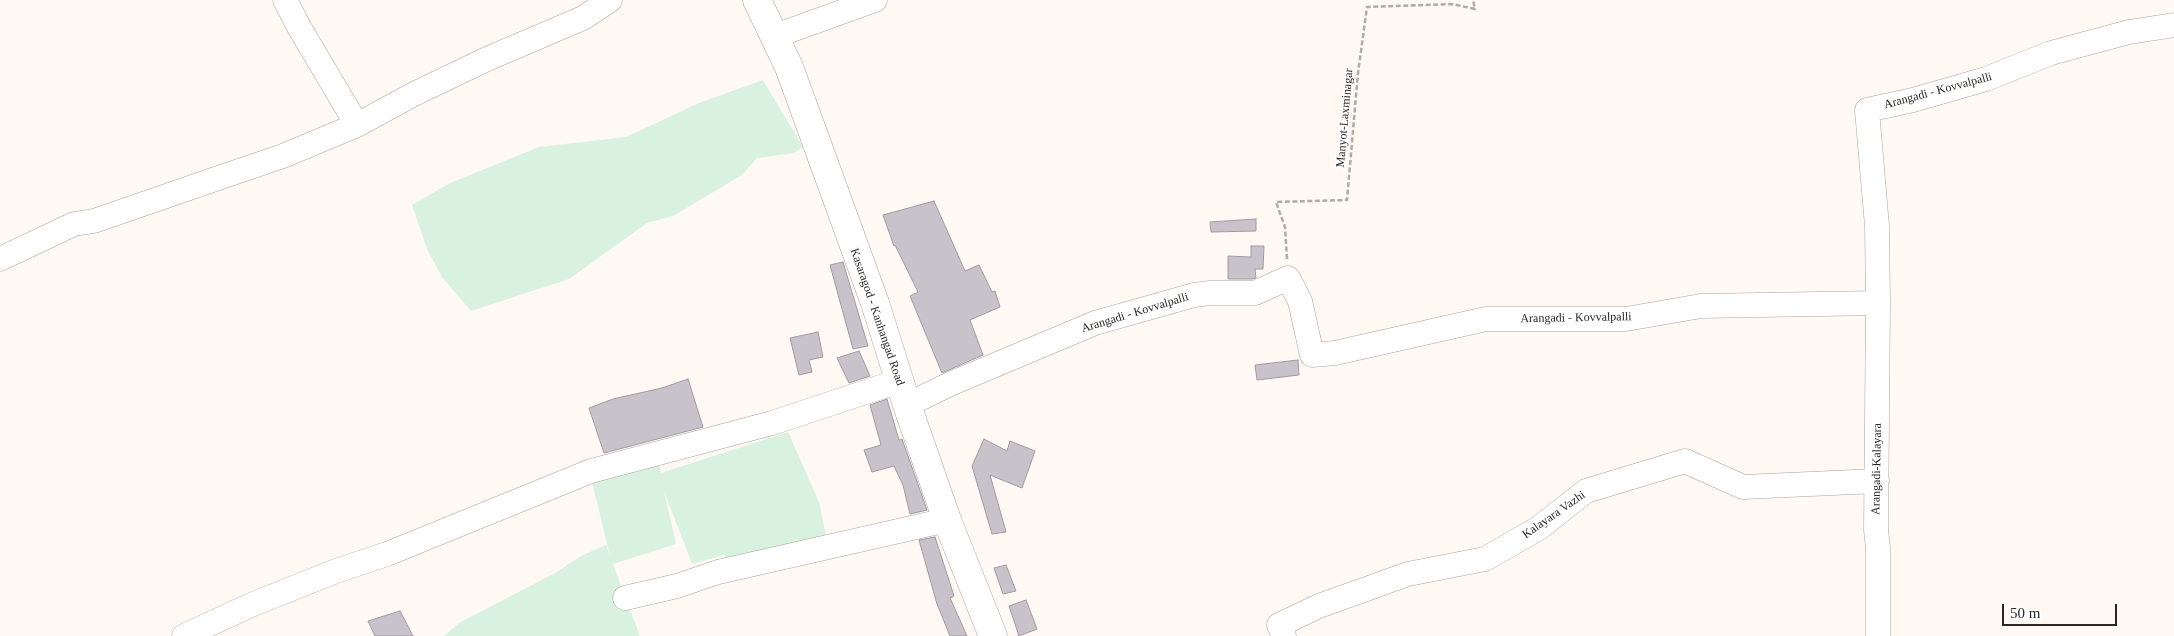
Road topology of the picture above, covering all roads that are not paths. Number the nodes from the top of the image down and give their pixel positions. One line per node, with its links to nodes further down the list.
1 (285, 0): 7 (street)
2 (610, 0): 7 (street)
3 (757, 0): 6 (main road, Kasaragod - Kanhangad Road)
4 (874, 0): 6 (street)
5 (2174, 25): 9 (street, Arangadi - Kovvalpalli)
6 (775, 36): 10 (main road, Kasaragod - Kanhangad Road)
7 (357, 125): 8 (street)
8 (0, 259)
9 (1878, 302): 10 (street, Arangadi - Kovvalpalli); 11 (street, Arangadi-Kalayara)
10 (903, 393): 12 (main road, Kasaragod - Kanhangad Road); 14 (street, Arangadi - Kovvalpalli)
11 (1877, 481): 16 (street, Kalayara Vazhi); 17 (street, Arangadi-Kalayara)
12 (947, 520): 13 (street); 15 (main road, Kasaragod - Kanhangad Road)
13 (625, 598)
14 (184, 636)
15 (992, 636)
16 (1284, 636)
17 (1878, 636)

